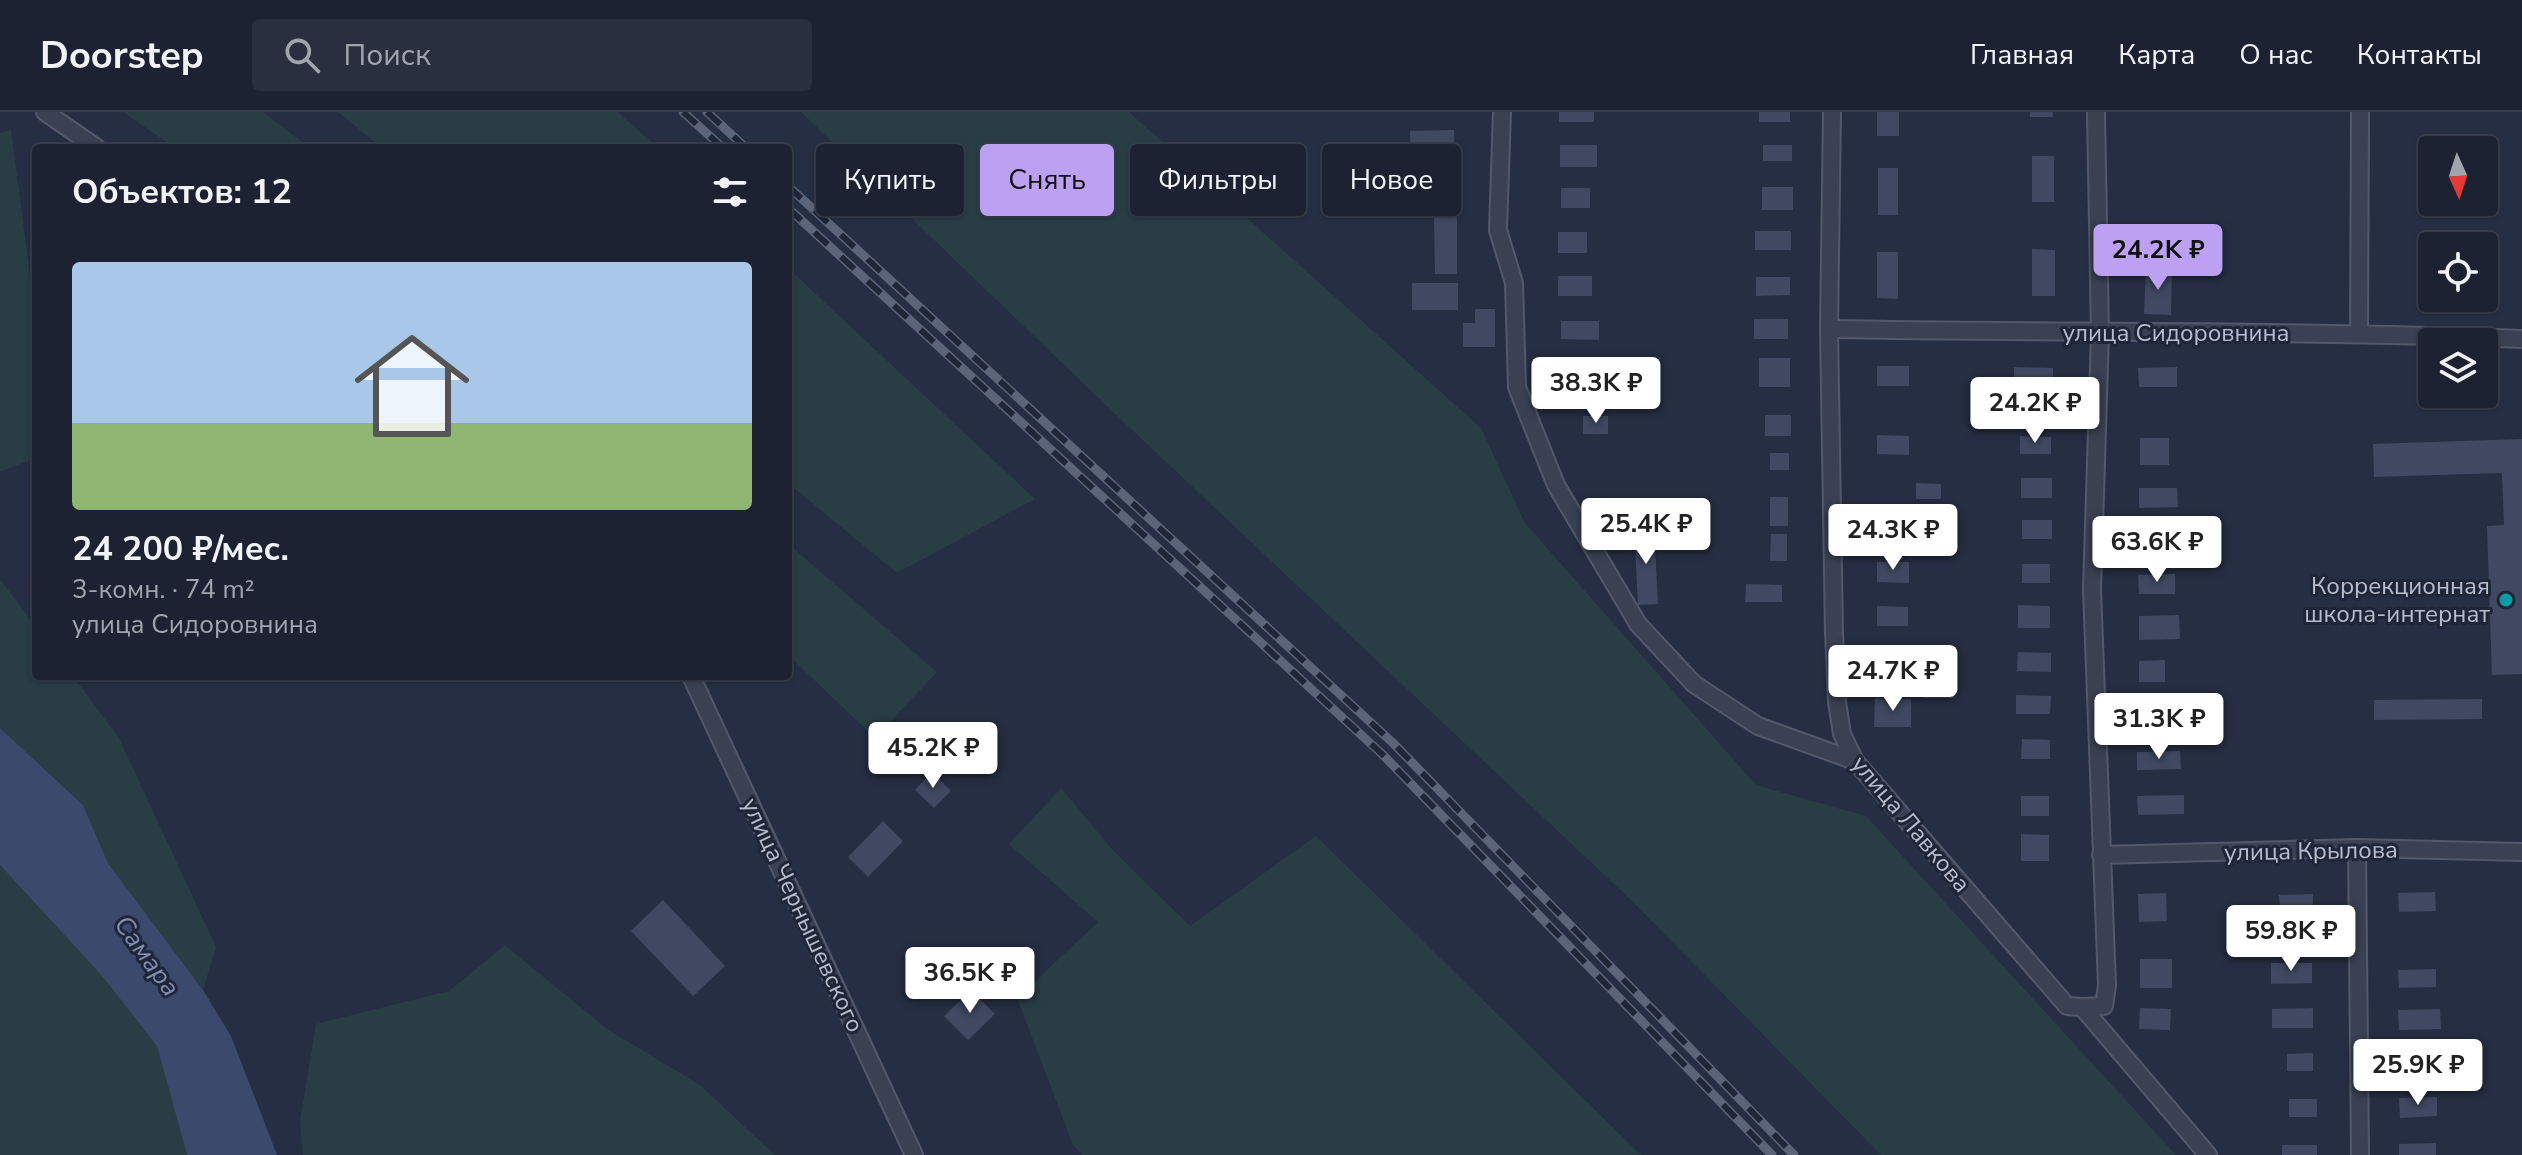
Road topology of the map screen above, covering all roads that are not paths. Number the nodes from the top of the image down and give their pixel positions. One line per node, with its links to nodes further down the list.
1 (45, 112): 6 (street)
2 (1502, 112): 12 (street)
3 (1832, 112): 7 (street, улица Лавкова)
4 (2096, 112): 9 (street)
5 (2360, 112): 8 (street)
6 (91, 144)
7 (1829, 329): 9 (street, улица Сидоровнина); 12 (street, улица Лавкова)
8 (2359, 333): 9 (street, улица Сидоровнина); 10 (street, улица Сидоровнина)
9 (2100, 334): 15 (street)
10 (2522, 339)
11 (693, 680): 17 (street, улица Чернышевского)
12 (1855, 761): 16 (street, улица Лавкова)
13 (2357, 848): 14 (street, улица Крылова); 15 (street, улица Крылова); 19 (street)
14 (2522, 852)
15 (2101, 855): 16 (street)
16 (2082, 1007): 18 (street, улица Лавкова)
17 (914, 1155)
18 (2208, 1155)
19 (2360, 1155)

